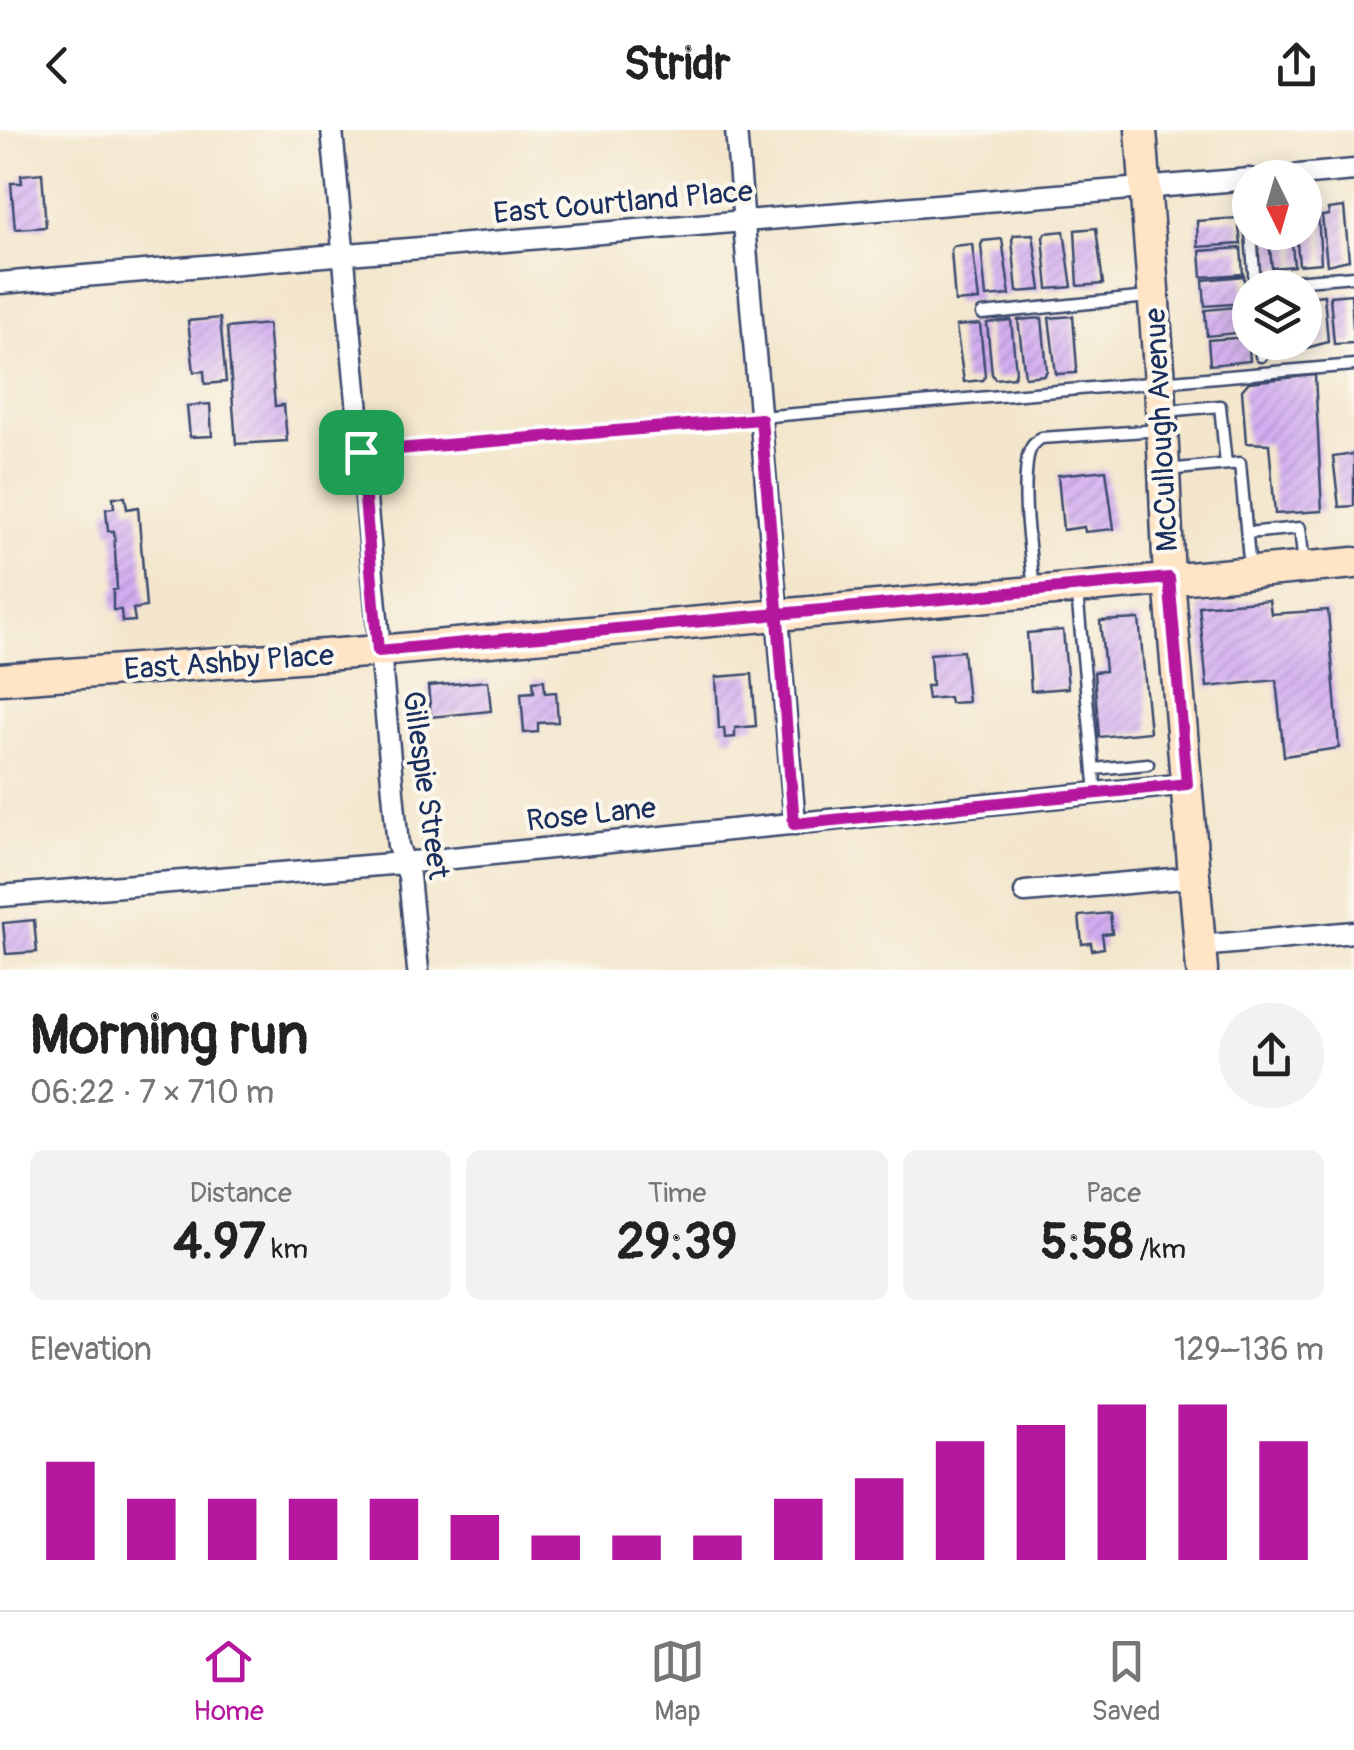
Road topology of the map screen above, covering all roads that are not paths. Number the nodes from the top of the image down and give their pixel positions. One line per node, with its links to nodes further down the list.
1 (332, 130): 9 (street, Gillespie Street)
2 (736, 130): 8 (street)
3 (1141, 130): 7 (main road, McCullough Avenue)
4 (1354, 170): 5 (street, East Courtland Place)
5 (1322, 173)
6 (1232, 181): 7 (street, East Courtland Place)
7 (1146, 188): 8 (street, East Courtland Place); 13 (main road, McCullough Avenue)
8 (745, 223): 9 (street, East Courtland Place); 17 (street)
9 (343, 254): 12 (street, East Courtland Place); 18 (street, Gillespie Street)
10 (1354, 276): 11 (lane)
11 (1322, 279)
12 (0, 283)
13 (1154, 296): 14 (lane); 16 (main road, McCullough Avenue)
14 (982, 314)
15 (1354, 366): 16 (lane)
16 (1161, 408): 17 (lane); 19 (lane); 20 (main road, McCullough Avenue); 27 (lane)
17 (761, 419): 18 (lane); 28 (street)
18 (361, 452): 29 (street, Gillespie Street)
19 (1226, 464): 20 (lane); 21 (lane)
20 (1164, 470): 25 (main road, McCullough Avenue)
21 (1247, 533): 23 (lane); 24 (lane)
22 (1354, 563): 23 (main road, East Ashby Place)
23 (1304, 567): 24 (main road, East Ashby Place)
24 (1250, 572): 25 (main road, East Ashby Place)
25 (1169, 578): 26 (main road, East Ashby Place); 33 (main road, McCullough Avenue)
26 (1076, 587): 27 (main road, East Ashby Place); 32 (lane)
27 (1034, 591): 28 (main road, East Ashby Place)
28 (777, 615): 29 (main road, East Ashby Place); 35 (street)
29 (378, 651): 30 (main road, East Ashby Place); 36 (street, Gillespie Street)
30 (0, 679)
31 (1148, 764): 32 (lane)
32 (1094, 768): 34 (lane)
33 (1187, 784): 34 (street, Rose Lane); 37 (main road, McCullough Avenue)
34 (1096, 793): 35 (street, Rose Lane)
35 (794, 824): 36 (street, Rose Lane)
36 (404, 863): 39 (street, Rose Lane); 42 (street, Gillespie Street)
37 (1195, 877): 38 (street); 41 (main road, McCullough Avenue)
38 (1025, 892)
39 (0, 896)
40 (1354, 932): 41 (street)
41 (1202, 958)
42 (418, 970)

